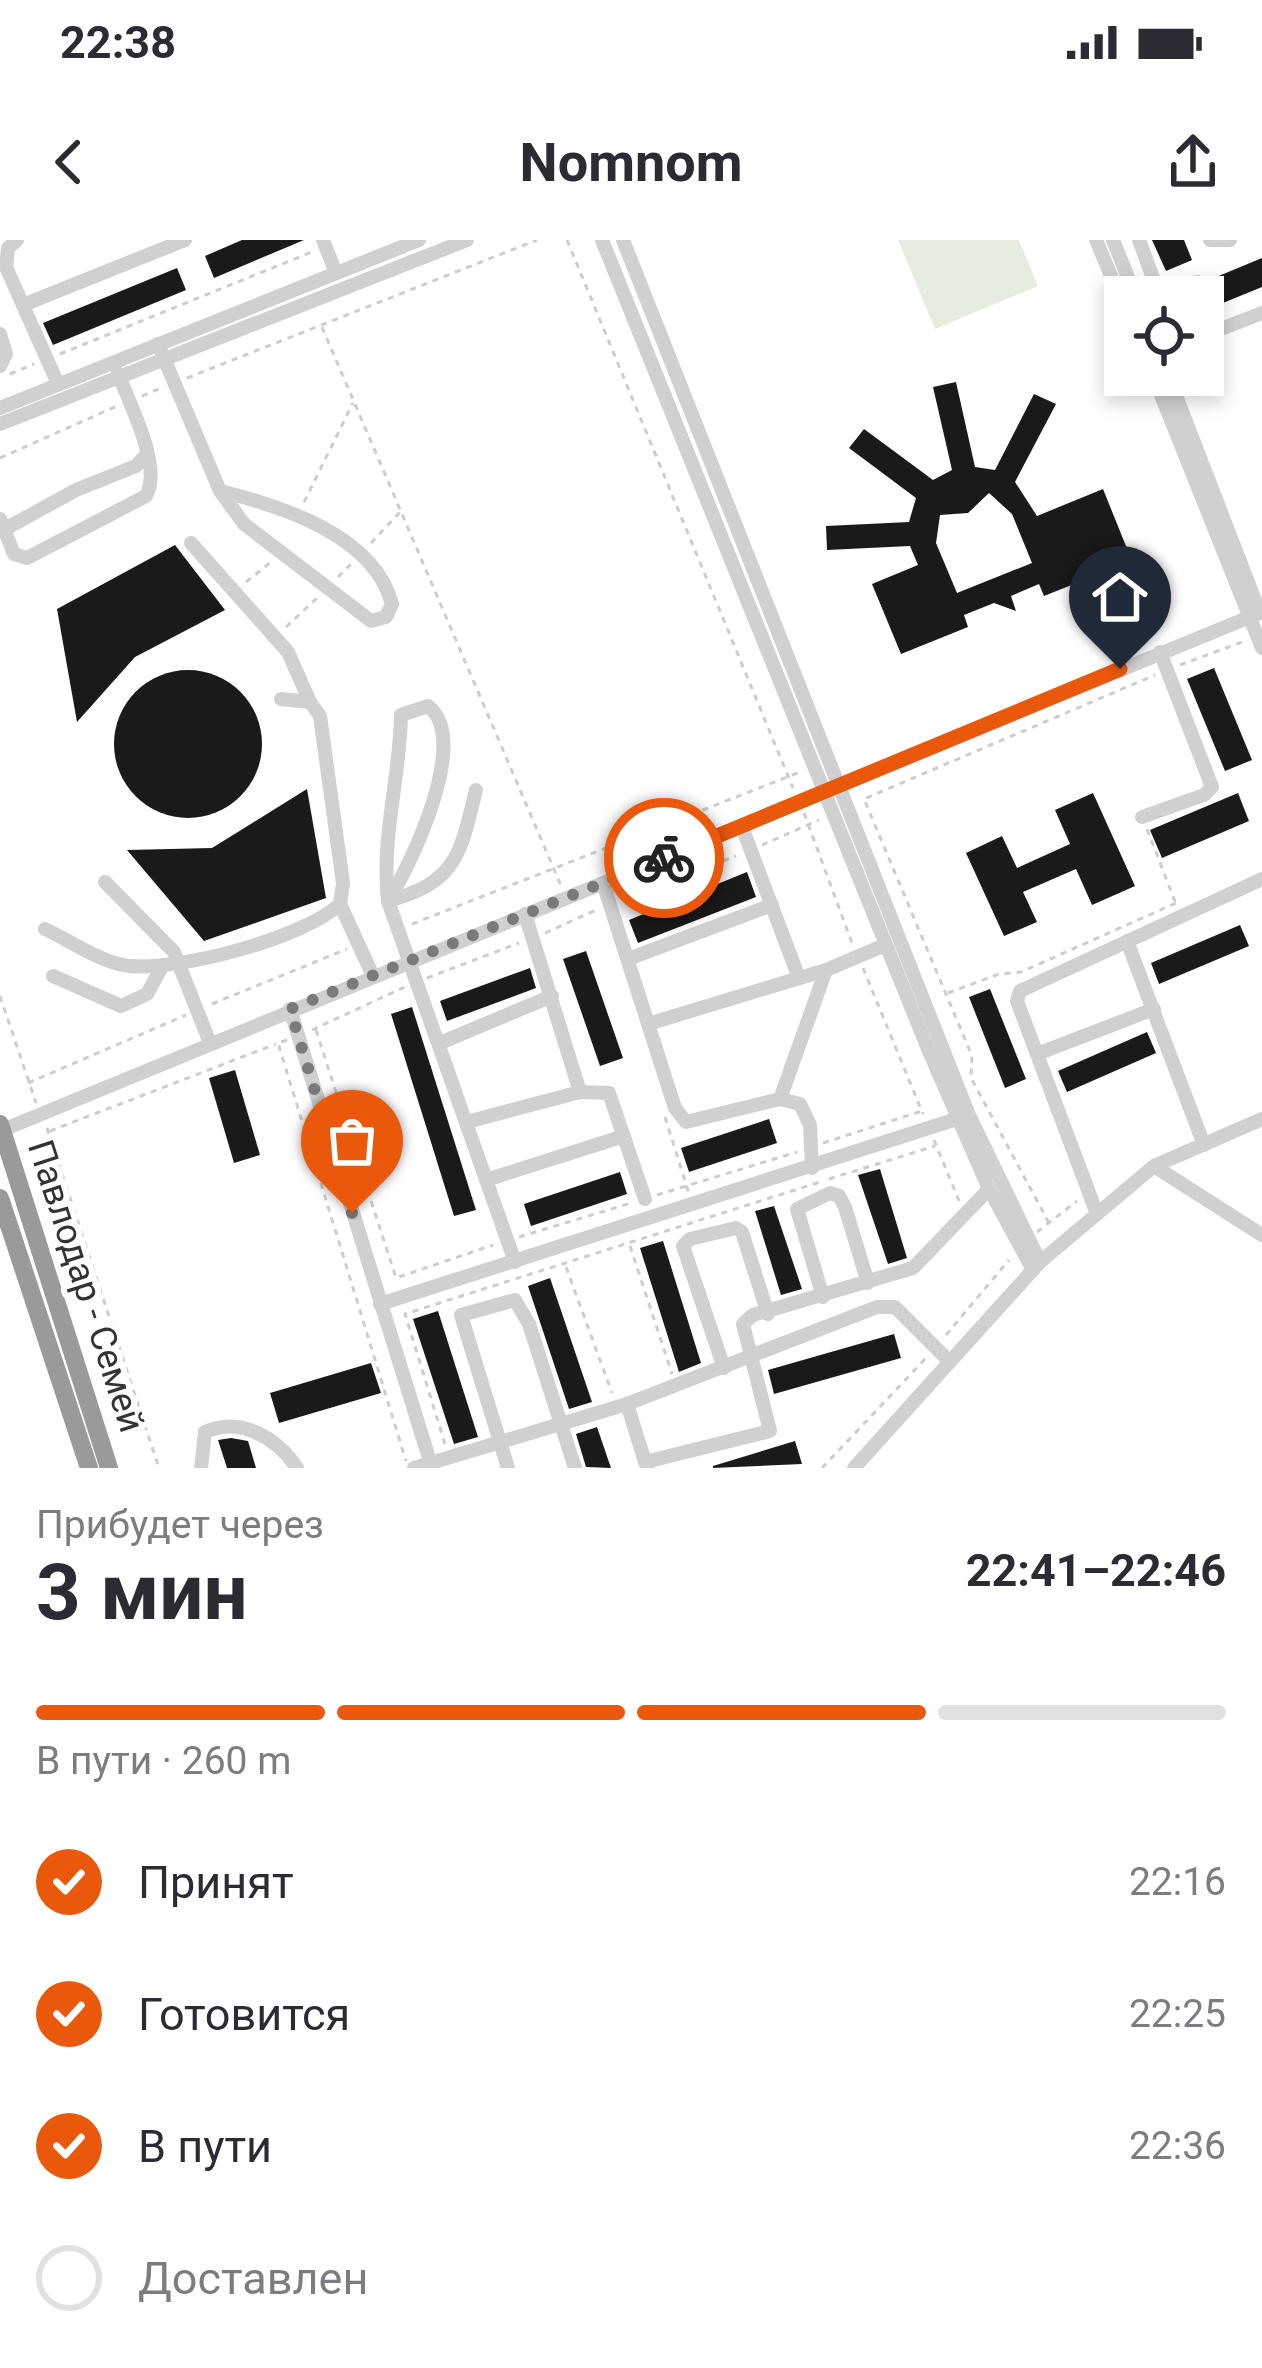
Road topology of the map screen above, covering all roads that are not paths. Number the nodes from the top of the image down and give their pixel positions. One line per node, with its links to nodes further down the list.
1 (17, 240): 17 (street)
2 (185, 240): 17 (street)
3 (418, 240): 13 (street)
4 (467, 240): 22 (street)
5 (623, 240): 40 (street)
6 (1096, 240): 14 (street)
7 (1113, 240): 15 (street)
8 (1138, 240): 16 (street)
9 (1210, 240): 10 (street)
10 (1230, 240)
11 (602, 241): 40 (street)
12 (325, 243): 13 (street)
13 (336, 273): 21 (street)
14 (1111, 276)
15 (1128, 276)
16 (1152, 276)
17 (23, 305): 25 (street)
18 (1262, 313): 19 (street)
19 (1224, 328)
20 (0, 334): 23 (street)
21 (158, 344): 22 (street); 24 (street)
22 (165, 360): 24 (street); 31 (street)
23 (0, 366)
24 (117, 370): 25 (street); 29 (street); 30 (street)
25 (58, 384): 28 (street)
26 (1162, 396): 34 (street)
27 (1176, 396): 34 (street)
28 (0, 408)
29 (0, 424)
30 (146, 455): 32 (street); 32 (street)
31 (220, 491): 31 (street)
32 (2, 524)
33 (191, 543): 38 (street)
34 (1257, 614): 35 (street); 36 (street)
35 (1260, 642)
36 (1160, 652): 40 (street); 41 (street)
37 (281, 699): 38 (street)
38 (310, 702): 47 (street)
39 (476, 790): 46 (street)
40 (832, 790): 42 (street); 52 (street); 70 (street)
41 (1142, 817)
42 (742, 827): 45 (street); 48 (street)
43 (1262, 879): 51 (street)
44 (105, 882): 55 (street)
45 (603, 883): 49 (street); 53 (street)
46 (388, 901): 46 (street); 54 (street)
47 (340, 904): 55 (street); 59 (street)
48 (772, 905): 53 (street); 60 (street)
49 (525, 914): 54 (street); 61 (street)
50 (45, 928): 56 (street)
51 (1126, 941): 63 (street); 67 (street)
52 (885, 945): 57 (street); 70 (street)
53 (628, 959): 64 (street)
54 (412, 960): 59 (street); 66 (street)
55 (179, 961): 56 (street); 65 (street)
56 (163, 965): 58 (street)
57 (826, 970): 60 (street); 69 (street)
58 (53, 976)
59 (373, 976): 62 (street)
60 (799, 978): 64 (street)
61 (552, 996): 66 (street); 68 (street)
62 (290, 1009): 65 (street); 90 (street)
63 (1154, 1009): 67 (street); 75 (street)
64 (648, 1024): 69 (street)
65 (210, 1043): 73 (street)
66 (440, 1043): 72 (street)
67 (1037, 1054): 82 (street)
68 (580, 1092): 72 (street); 74 (street)
69 (780, 1099): 77 (street)
70 (963, 1117): 77 (street); 79 (street); 84 (street)
71 (1262, 1119): 75 (street)
72 (467, 1122): 78 (street)
73 (1, 1129): 102 (highway, Павлодар - Семей)
74 (624, 1136): 78 (street); 81 (street)
75 (1204, 1145): 76 (street)
76 (1154, 1166): 82 (street); 83 (street)
77 (812, 1168): 85 (street)
78 (486, 1180): 85 (street)
79 (989, 1190): 84 (street); 87 (street)
80 (0, 1198): 101 (highway, Павлодар - Семей)
81 (645, 1198)
82 (1097, 1214): 86 (street)
83 (1262, 1235)
84 (1022, 1245): 86 (street)
85 (515, 1262): 90 (street)
86 (1036, 1266): 94 (street)
87 (886, 1276): 88 (street); 91 (street)
88 (868, 1283): 89 (street); 89 (street)
89 (823, 1297): 92 (street)
90 (380, 1304): 100 (street)
91 (895, 1307): 93 (street); 94 (street)
92 (768, 1314): 93 (street); 95 (street)
93 (749, 1357): 95 (street); 99 (street)
94 (950, 1362): 108 (street)
95 (724, 1368): 96 (street)
96 (622, 1405): 97 (street); 99 (street)
97 (560, 1420): 98 (street); 98 (street); 107 (street)
98 (500, 1439): 100 (street); 106 (street)
99 (646, 1465)
100 (431, 1466): 105 (street)
101 (89, 1468)
102 (109, 1468)
103 (200, 1468): 104 (street)
104 (297, 1468)
105 (411, 1468)
106 (508, 1468)
107 (575, 1468)
108 (854, 1468)

